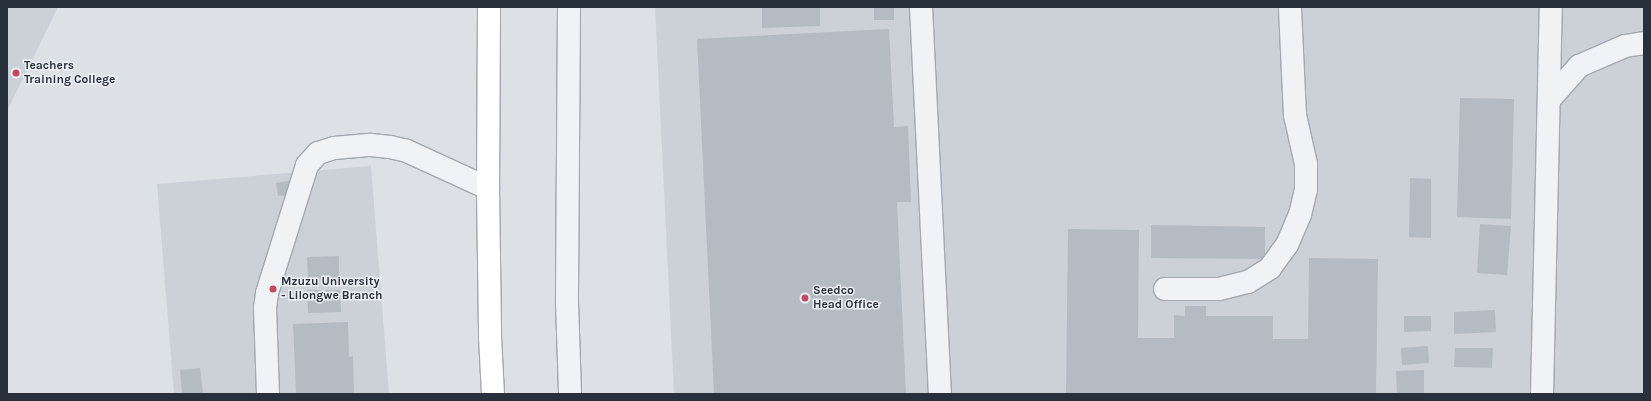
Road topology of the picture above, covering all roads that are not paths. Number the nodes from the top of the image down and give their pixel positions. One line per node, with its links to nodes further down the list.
1 (489, 7): 9 (main road)
2 (570, 7): 13 (street)
3 (921, 7): 14 (street)
4 (1290, 7): 10 (street)
5 (1551, 7): 8 (street)
6 (1566, 7): 8 (street)
7 (1644, 43): 8 (street)
8 (1550, 99): 15 (street)
9 (488, 188): 11 (street); 12 (main road)
10 (1165, 289)
11 (268, 394)
12 (493, 394)
13 (570, 394)
14 (940, 394)
15 (1542, 394)

